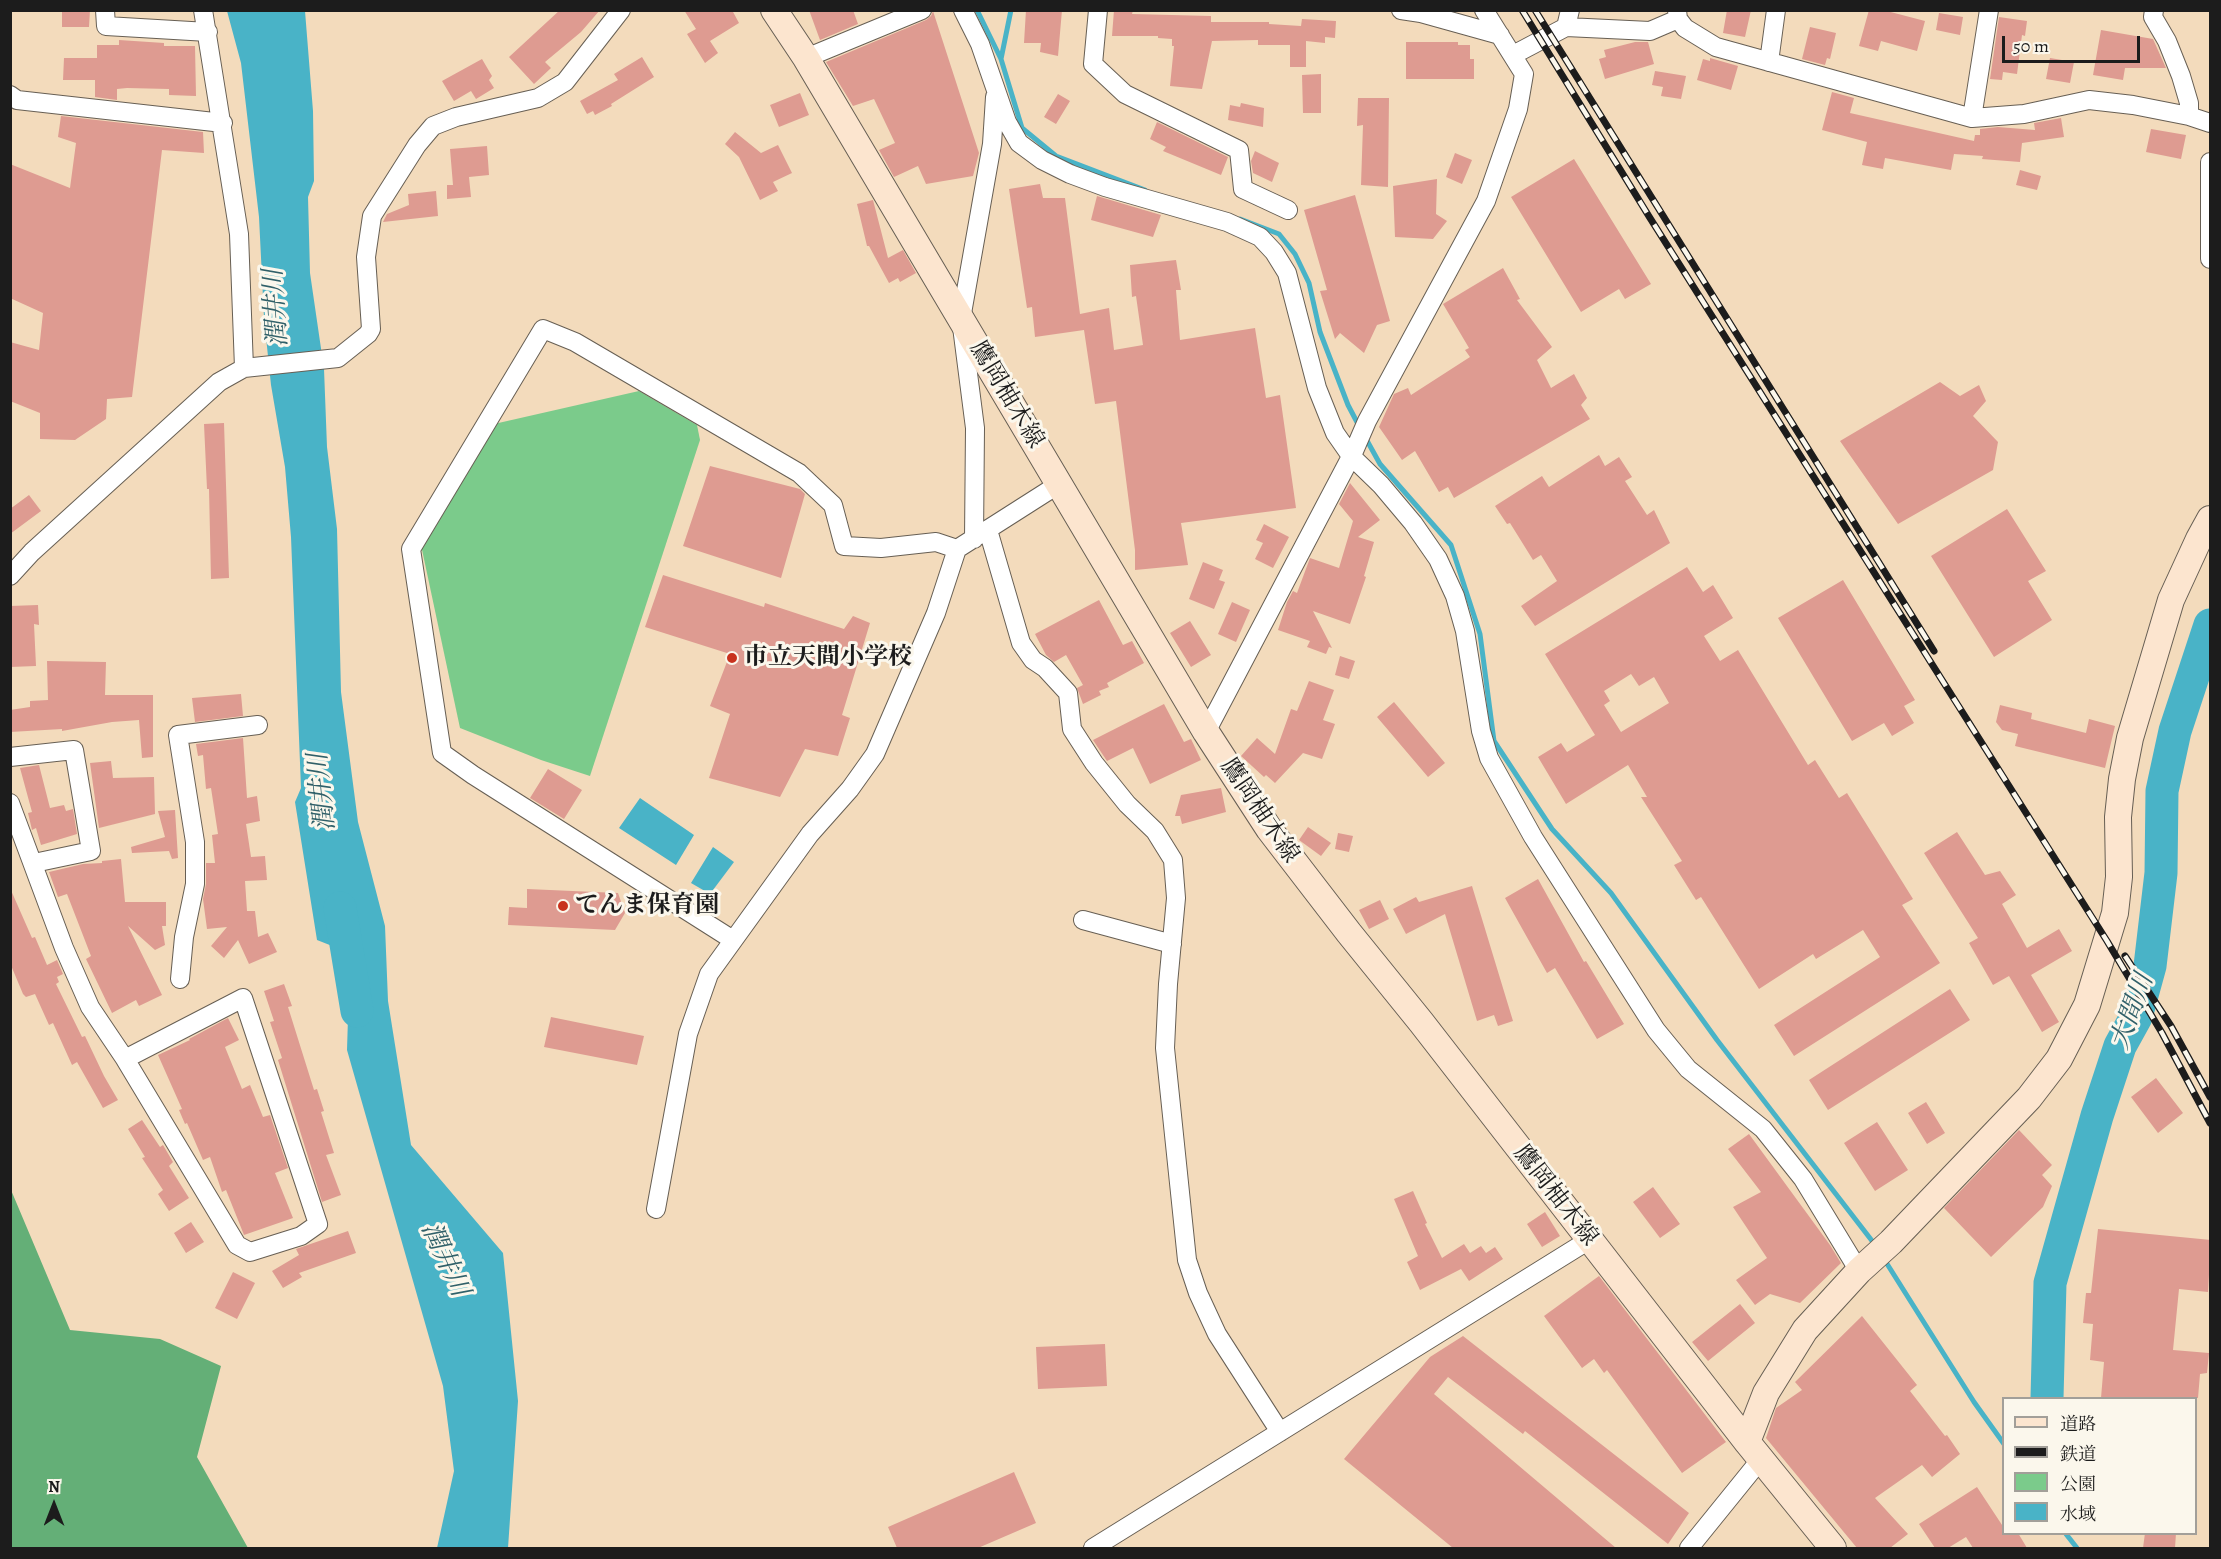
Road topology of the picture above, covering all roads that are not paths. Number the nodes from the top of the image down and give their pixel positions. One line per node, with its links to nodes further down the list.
1 (105, 10): 15 (street)
2 (203, 10): 15 (street)
3 (621, 10): 30 (street)
4 (774, 10): 18 (main road, 鷹岡柚木線)
5 (922, 10): 18 (street)
6 (963, 10): 20 (street)
7 (1098, 10): 27 (street)
8 (1401, 10): 16 (street)
9 (1484, 10): 16 (street)
10 (1776, 10): 19 (street)
11 (1989, 10): 23 (street)
12 (2154, 10): 22 (street)
13 (1678, 15): 14 (street); 19 (street)
14 (1568, 19): 17 (street)
15 (208, 33): 24 (street)
16 (1500, 35): 17 (street)
17 (1513, 55): 31 (street)
18 (806, 58): 29 (main road, 鷹岡柚木線)
19 (1769, 62): 23 (street)
20 (995, 87): 29 (street); 31 (street)
21 (10, 95): 24 (street)
22 (2189, 116): 23 (street); 25 (street)
23 (1972, 118)
24 (223, 123): 30 (street)
25 (2211, 123)
26 (2211, 162): 28 (street)
27 (1288, 210)
28 (2211, 259)
29 (961, 319): 32 (main road, 鷹岡柚木線); 34 (street)
30 (244, 368): 36 (street)
31 (1353, 453): 38 (street); 49 (street)
32 (1059, 484): 34 (street); 38 (main road, 鷹岡柚木線)
33 (2211, 519): 49 (main road)
34 (981, 534): 35 (street); 44 (street)
35 (957, 549): 43 (street); 43 (street)
36 (10, 576)
37 (258, 725): 45 (street)
38 (1206, 732): 48 (main road, 鷹岡柚木線)
39 (10, 758): 41 (street)
40 (10, 803): 41 (street)
41 (34, 863): 46 (street)
42 (1083, 920): 44 (street)
43 (733, 940): 47 (street)
44 (1172, 944): 50 (street)
45 (180, 979)
46 (126, 1059): 46 (street)
47 (656, 1209)
48 (1589, 1240): 50 (street); 51 (main road, 鷹岡柚木線)
49 (1864, 1266): 51 (main road)
50 (1280, 1432): 52 (street)
51 (1754, 1451): 53 (street); 54 (main road, 鷹岡柚木線)
52 (1093, 1548)
53 (1689, 1548)
54 (1833, 1548)

